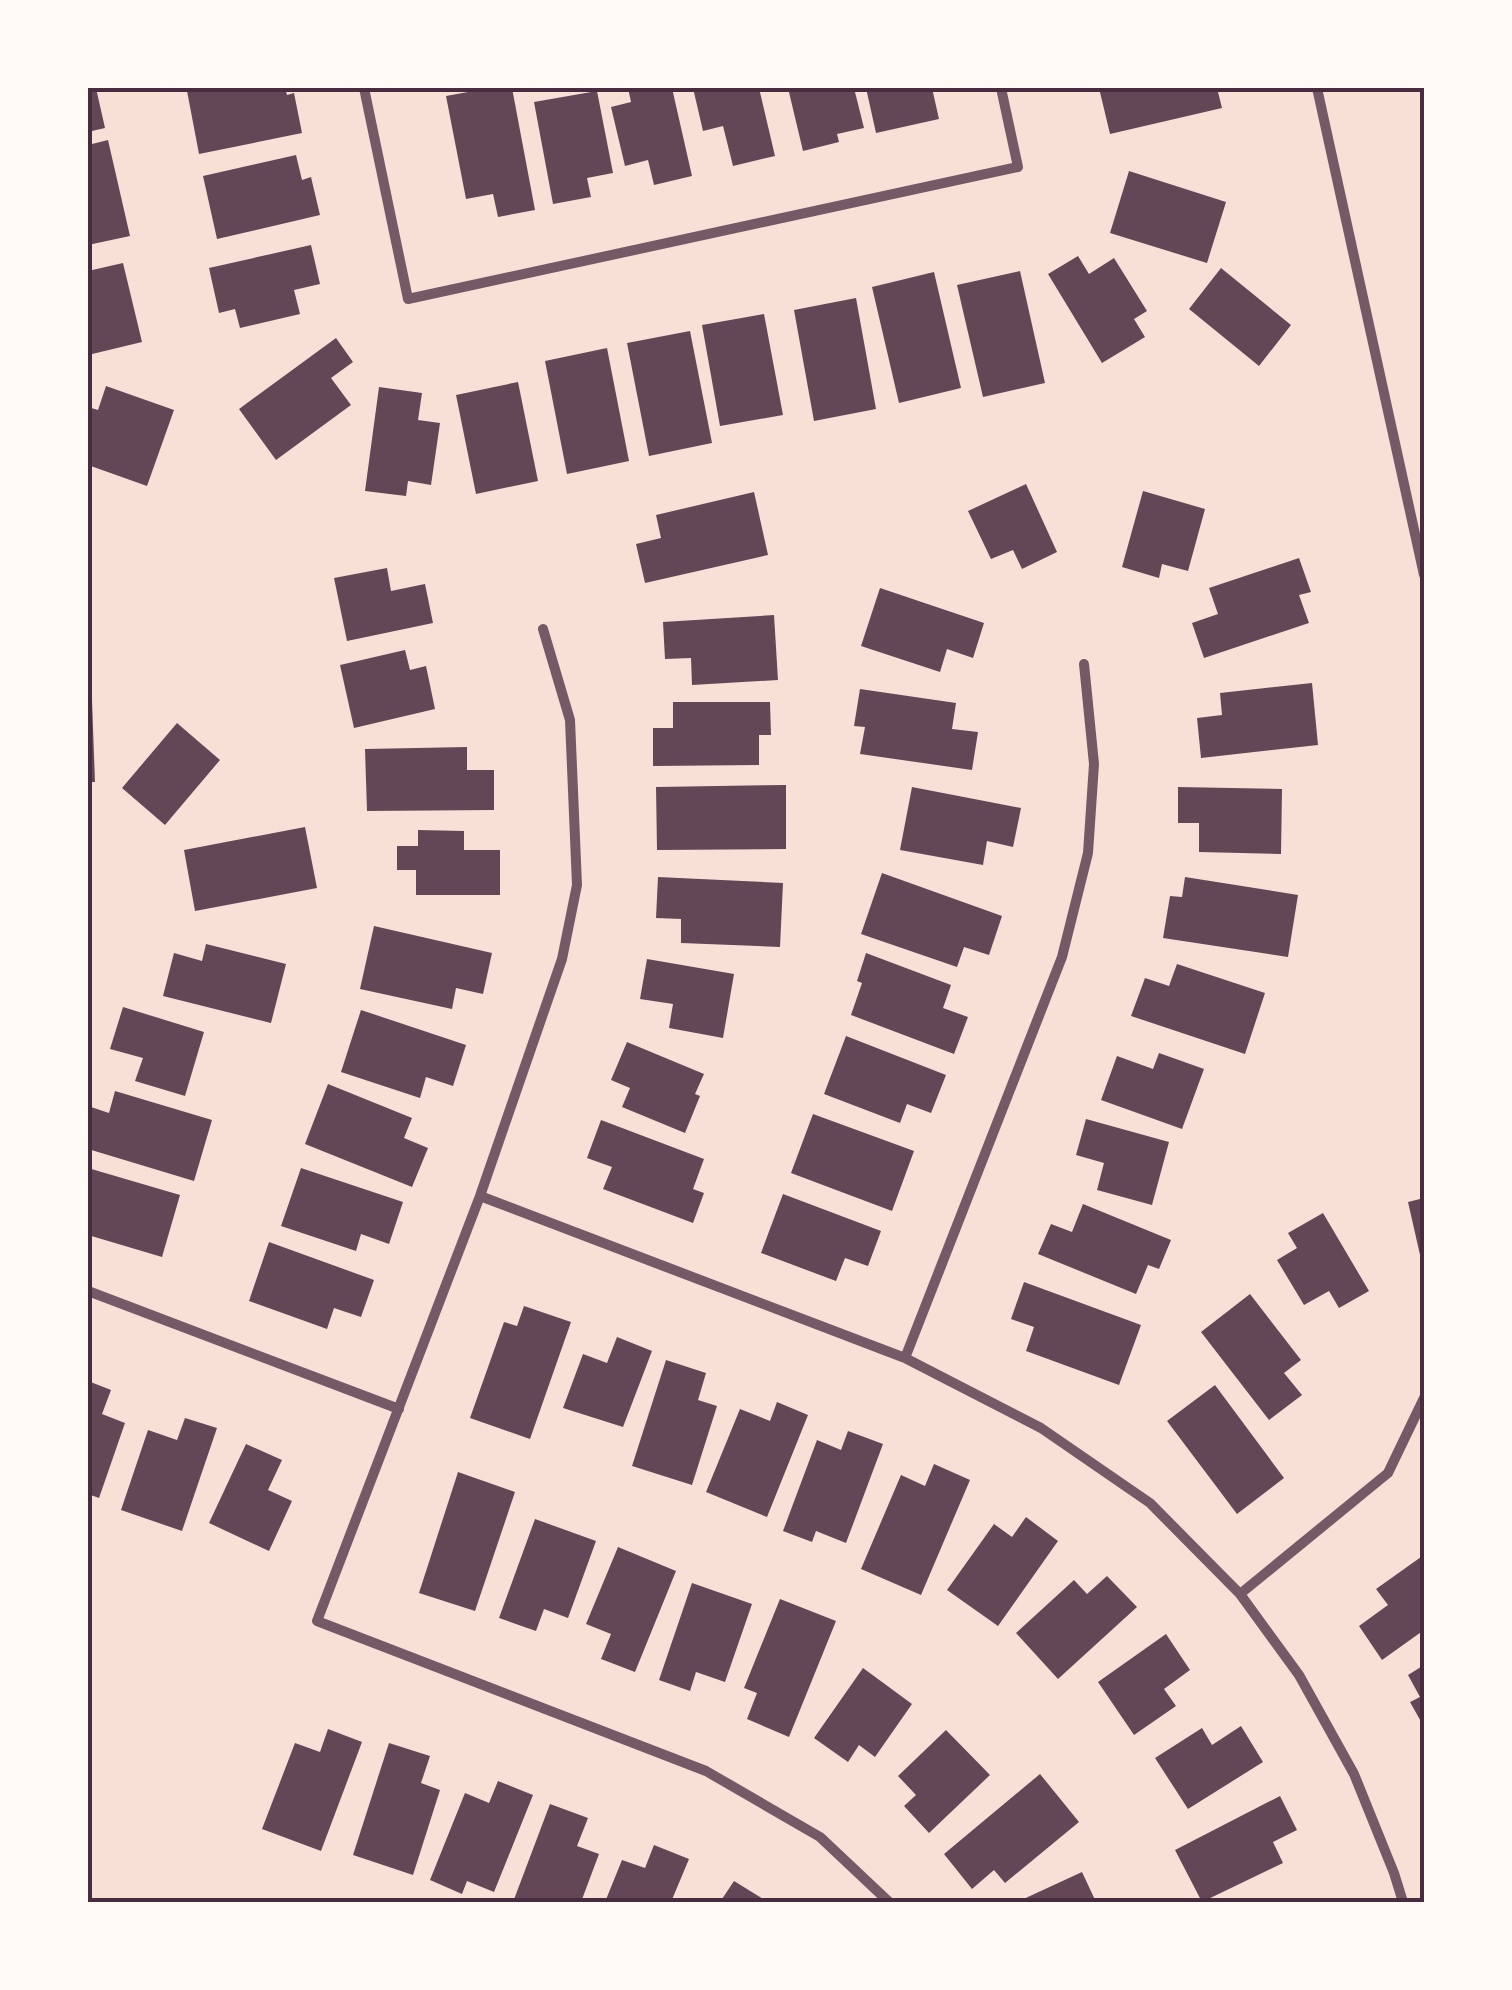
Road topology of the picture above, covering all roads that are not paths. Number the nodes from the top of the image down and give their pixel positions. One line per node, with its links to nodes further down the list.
1 (364, 88): 2 (street)
2 (1001, 88)
3 (1317, 88): 4 (street)
4 (1422, 552): 5 (street)
5 (1424, 575)
6 (543, 630): 8 (street)
7 (1084, 664): 10 (street)
8 (480, 1196): 10 (street); 12 (street)
9 (88, 1291): 12 (street)
10 (905, 1358): 13 (street)
11 (1424, 1398): 13 (street)
12 (399, 1409): 14 (street)
13 (1240, 1594): 15 (street)
14 (889, 1902)
15 (1403, 1902)

